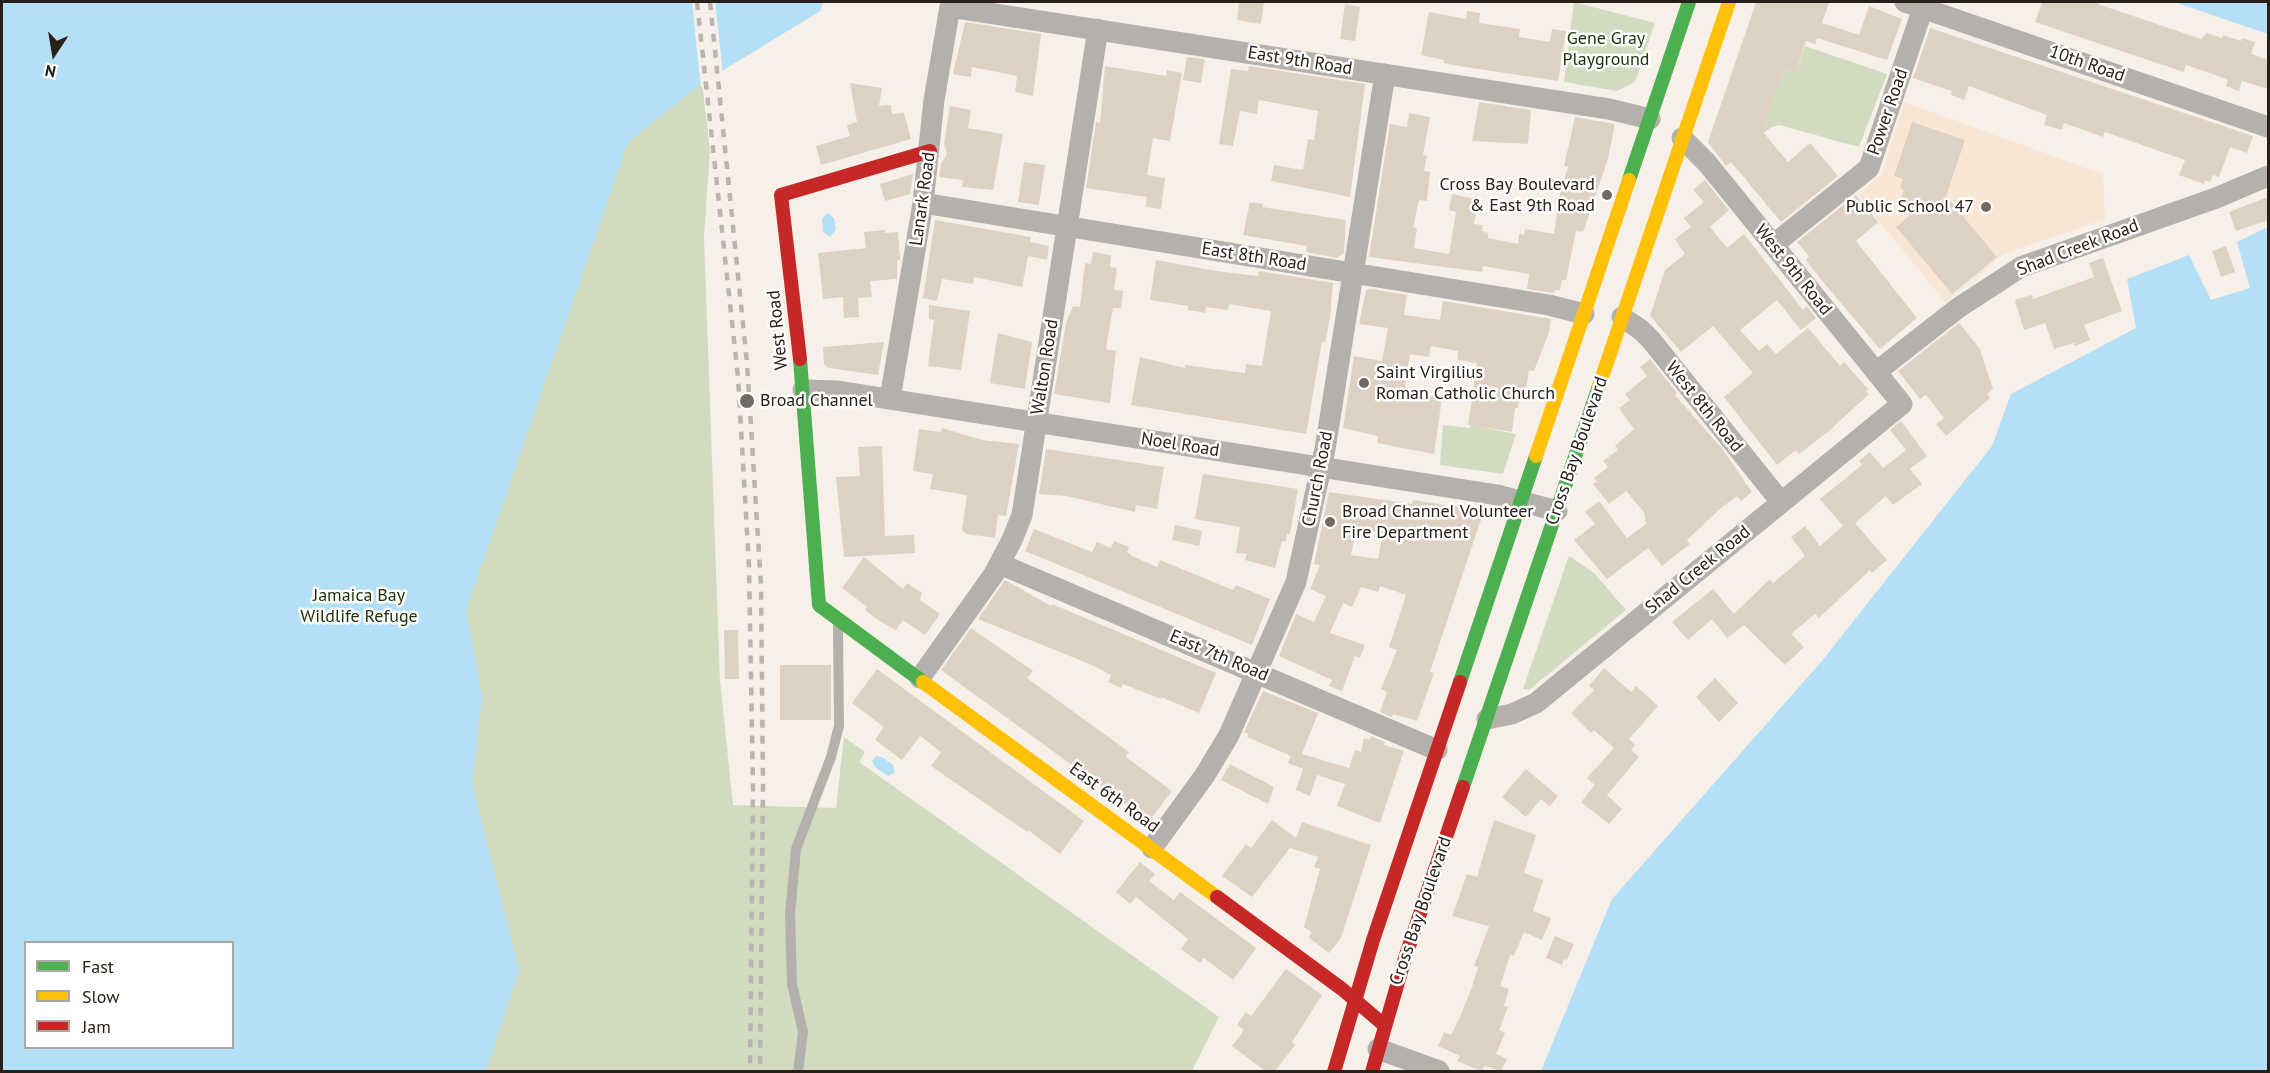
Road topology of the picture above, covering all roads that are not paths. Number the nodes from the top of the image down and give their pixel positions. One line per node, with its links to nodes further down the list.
1 (1689, 2): 7 (main road, Cross Bay Boulevard)
2 (1729, 2): 9 (main road, Cross Bay Boulevard)
3 (946, 4): 5 (street, East 9th Road); 10 (street, Lanark Road)
4 (1914, 5): 8 (street, 10th Road); 14 (street, Power Road)
5 (1098, 29): 6 (street, East 9th Road); 13 (street, Walton Road)
6 (1385, 74): 7 (street, East 9th Road); 15 (street, Church Road)
7 (1650, 119): 16 (main road, Cross Bay Boulevard)
8 (2268, 127)
9 (1682, 138): 14 (street, West 9th Road); 17 (main road, Cross Bay Boulevard)
10 (930, 151): 12 (street, Lanark Road); 19 (main road, West Road)
11 (2268, 176): 18 (street, Shad Creek Road)
12 (923, 203): 13 (street, East 8th Road); 20 (street, Lanark Road)
13 (1067, 226): 15 (street, East 8th Road); 22 (street, Walton Road)
14 (1773, 245): 18 (street, West 9th Road)
15 (1353, 273): 16 (street, East 8th Road); 23 (street, Church Road)
16 (1584, 314): 24 (main road, Cross Bay Boulevard)
17 (1622, 317): 25 (street, West 8th Road); 26 (main road, Cross Bay Boulevard)
18 (1876, 372): 21 (street, West 9th Road)
19 (803, 390): 20 (street, Noel Road); 28 (main road, West Road)
20 (890, 399): 22 (street, Noel Road)
21 (1902, 404): 25 (street, Shad Creek Road)
22 (1036, 422): 23 (street, Noel Road); 27 (street, Walton Road)
23 (1320, 467): 24 (street, Noel Road); 30 (street, Church Road)
24 (1521, 501): 26 (street, Noel Road); 33 (main road, Cross Bay Boulevard)
25 (1781, 502): 32 (street, Shad Creek Road)
26 (1557, 511): 32 (main road, Cross Bay Boulevard)
27 (1000, 564): 30 (street, East 7th Road); 31 (street, Walton Road)
28 (819, 605): 29 (main road, East 6th Road)
29 (838, 619): 31 (main road, East 6th Road); 39 (lane)
30 (1258, 672): 33 (street, East 7th Road); 34 (street, Church Road)
31 (920, 678): 34 (main road, East 6th Road)
32 (1487, 719): 36 (main road, Cross Bay Boulevard)
33 (1437, 750): 35 (main road, Cross Bay Boulevard)
34 (1152, 848): 35 (main road, East 6th Road)
35 (1354, 998): 36 (main road, East 6th Road); 37 (main road, Cross Bay Boulevard)
36 (1384, 1025): 38 (main road, Cross Bay Boulevard)
37 (1341, 1042): 40 (street, Cross Bay Boulevard); 41 (main road, Cross Bay Boulevard)
38 (1378, 1049): 42 (main road, Cross Bay Boulevard); 43 (street)
39 (798, 1071)
40 (1320, 1071)
41 (1334, 1071)
42 (1372, 1071)
43 (1439, 1071)

